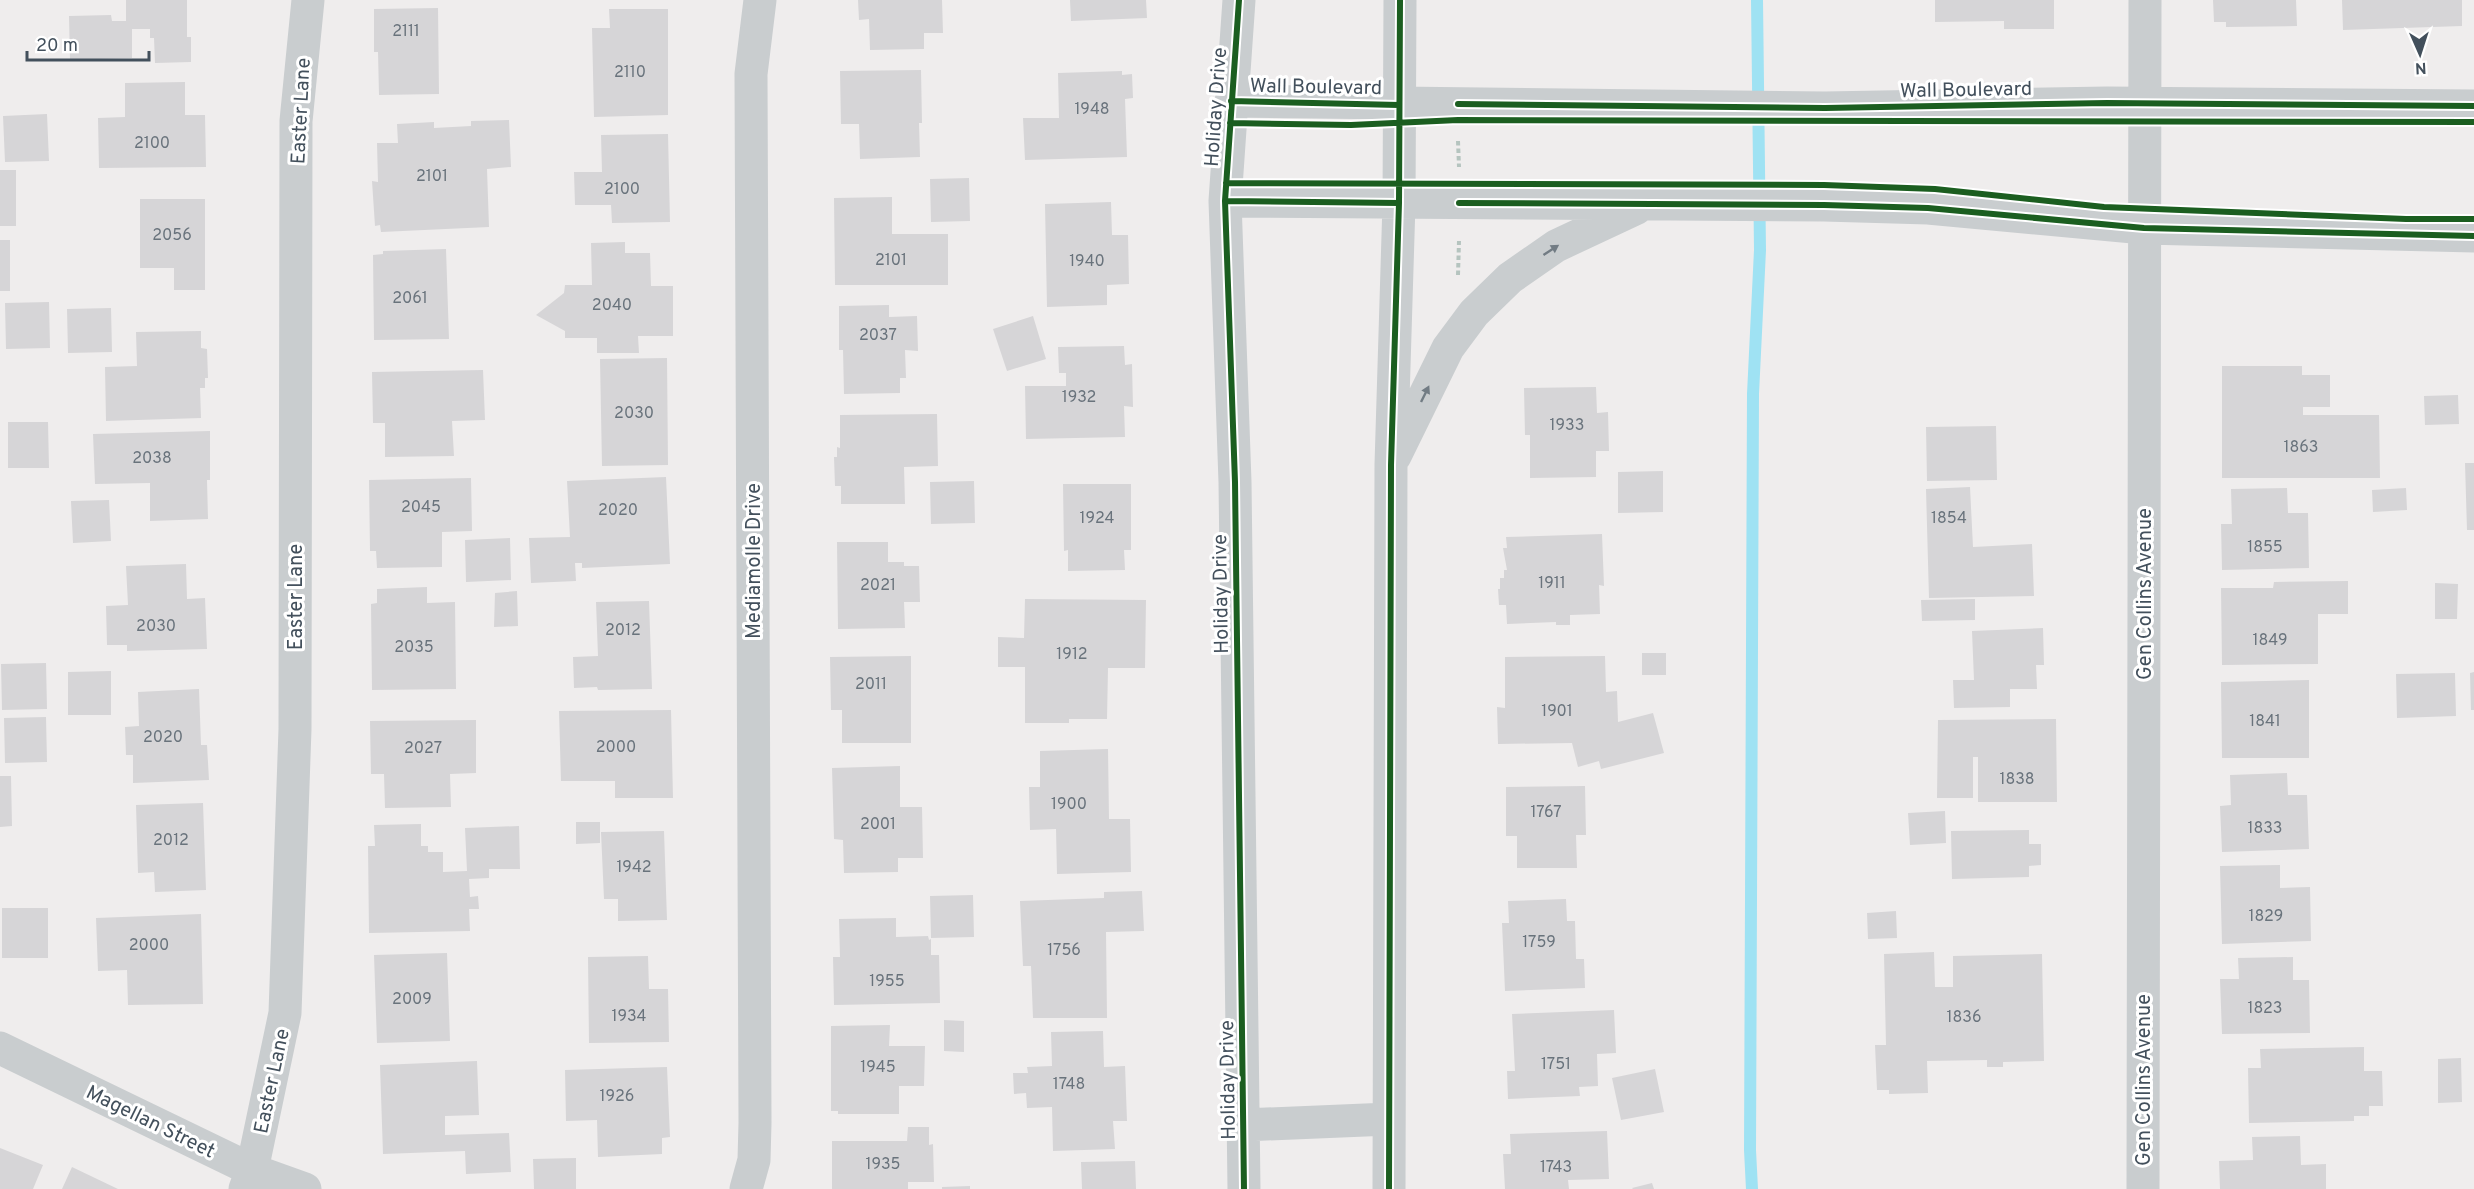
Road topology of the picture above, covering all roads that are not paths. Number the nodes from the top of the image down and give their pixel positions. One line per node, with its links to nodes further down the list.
1 (308, 0): 19 (street, Easter Lane)
2 (760, 0): 21 (street, Mediamolle Drive)
3 (1239, 0): 6 (street, Holiday Drive)
4 (1400, 0): 8 (street)
5 (2145, 0): 7 (street, Gen Collins Avenue)
6 (1231, 101): 8 (street, Wall Boulevard); 10 (street, Holiday Drive)
7 (2145, 103): 8 (street, Wall Boulevard); 9 (street, Wall Boulevard); 13 (street, Gen Collins Avenue)
8 (1400, 105): 11 (street)
9 (2474, 106)
10 (1225, 201): 11 (street); 18 (street, Holiday Drive)
11 (1399, 202): 12 (street); 15 (street)
12 (1645, 204): 13 (street); 15 (street, one-way to 12)
13 (2144, 228): 14 (street); 24 (street, Gen Collins Avenue)
14 (2474, 236)
15 (1391, 465): 17 (street)
16 (0, 1048): 19 (street, Magellan Street)
17 (1389, 1119): 18 (street); 23 (street)
18 (1244, 1125): 22 (street, Holiday Drive)
19 (249, 1180): 20 (street, Magellan Street)
20 (305, 1189)
21 (746, 1189)
22 (1244, 1189)
23 (1389, 1189)
24 (2143, 1189)

